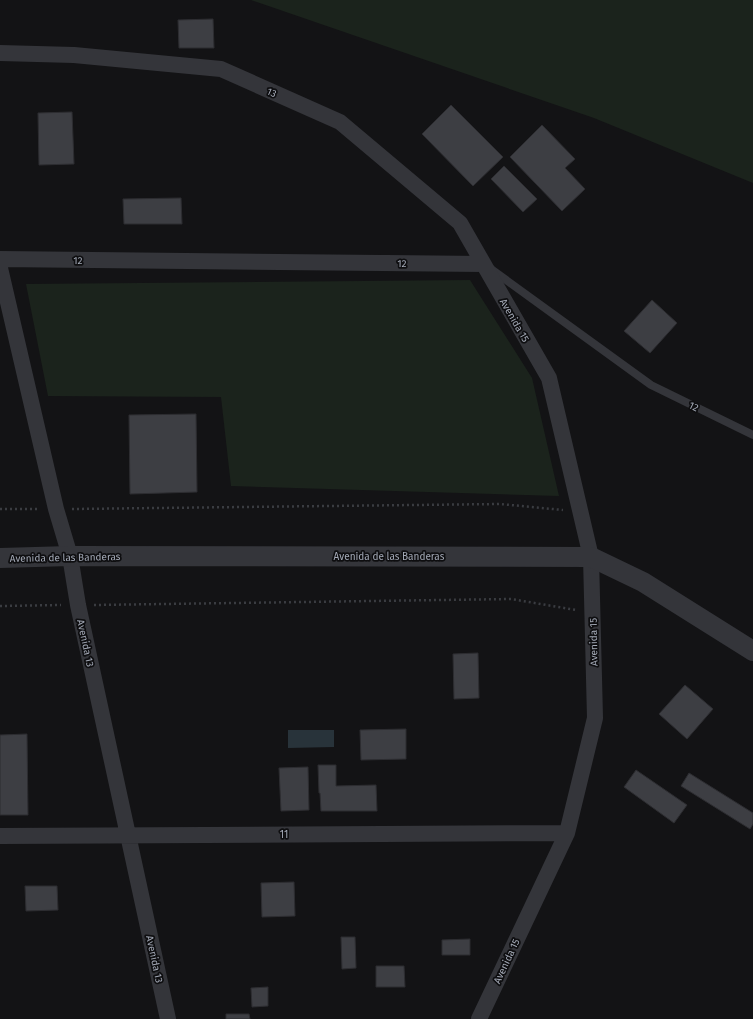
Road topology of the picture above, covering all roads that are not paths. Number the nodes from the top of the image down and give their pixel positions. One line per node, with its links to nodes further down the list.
1 (0, 53): 3 (street, 13)
2 (0, 259): 3 (street, 12)
3 (483, 264): 5 (lane, 12); 7 (street, Avenida 15)
4 (0, 268): 6 (street, Avenida 13)
5 (753, 435)
6 (70, 556): 7 (street, Avenida de las Banderas); 8 (street, Avenida de las Banderas); 11 (street, Avenida 13)
7 (591, 557): 9 (street, Avenida de las Banderas); 10 (street, Avenida 15)
8 (0, 558)
9 (753, 651)
10 (567, 833): 11 (street, 11); 14 (street, Avenida 15)
11 (128, 834): 12 (street, 11); 13 (street, Avenida 13)
12 (0, 836)
13 (168, 1019)
14 (479, 1019)

